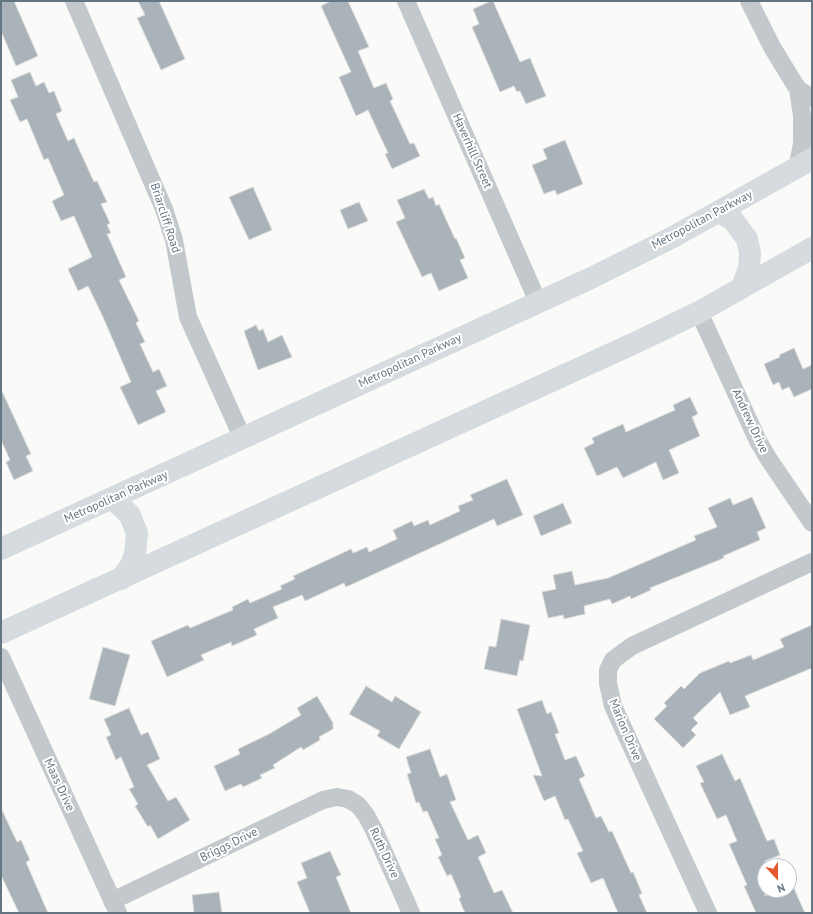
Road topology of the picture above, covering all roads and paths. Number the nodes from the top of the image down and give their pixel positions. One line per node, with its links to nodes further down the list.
1 (74, 1): 11 (street, Briarcliff Road)
2 (406, 1): 9 (street, Haverhill Street)
3 (749, 1): 4 (street)
4 (805, 94): 5 (street)
5 (804, 164): 6 (main road, Metropolitan Parkway)
6 (719, 212): 8 (main road); 9 (main road, Metropolitan Parkway)
7 (812, 248): 8 (main road)
8 (742, 287): 10 (main road)
9 (538, 302): 11 (main road, Metropolitan Parkway)
10 (699, 312): 13 (street, Andrew Drive); 16 (main road)
11 (243, 439): 12 (main road, Metropolitan Parkway)
12 (113, 499): 14 (main road, Metropolitan Parkway); 16 (main road)
13 (812, 523)
14 (1, 549)
15 (812, 562): 22 (street, Marion Drive)
16 (121, 579): 17 (main road)
17 (1, 634)
18 (1, 657): 20 (street, Maas Drive)
19 (348, 798): 20 (street, Briggs Drive); 21 (street, Ruth Drive)
20 (115, 907)
21 (411, 913)
22 (708, 913)

